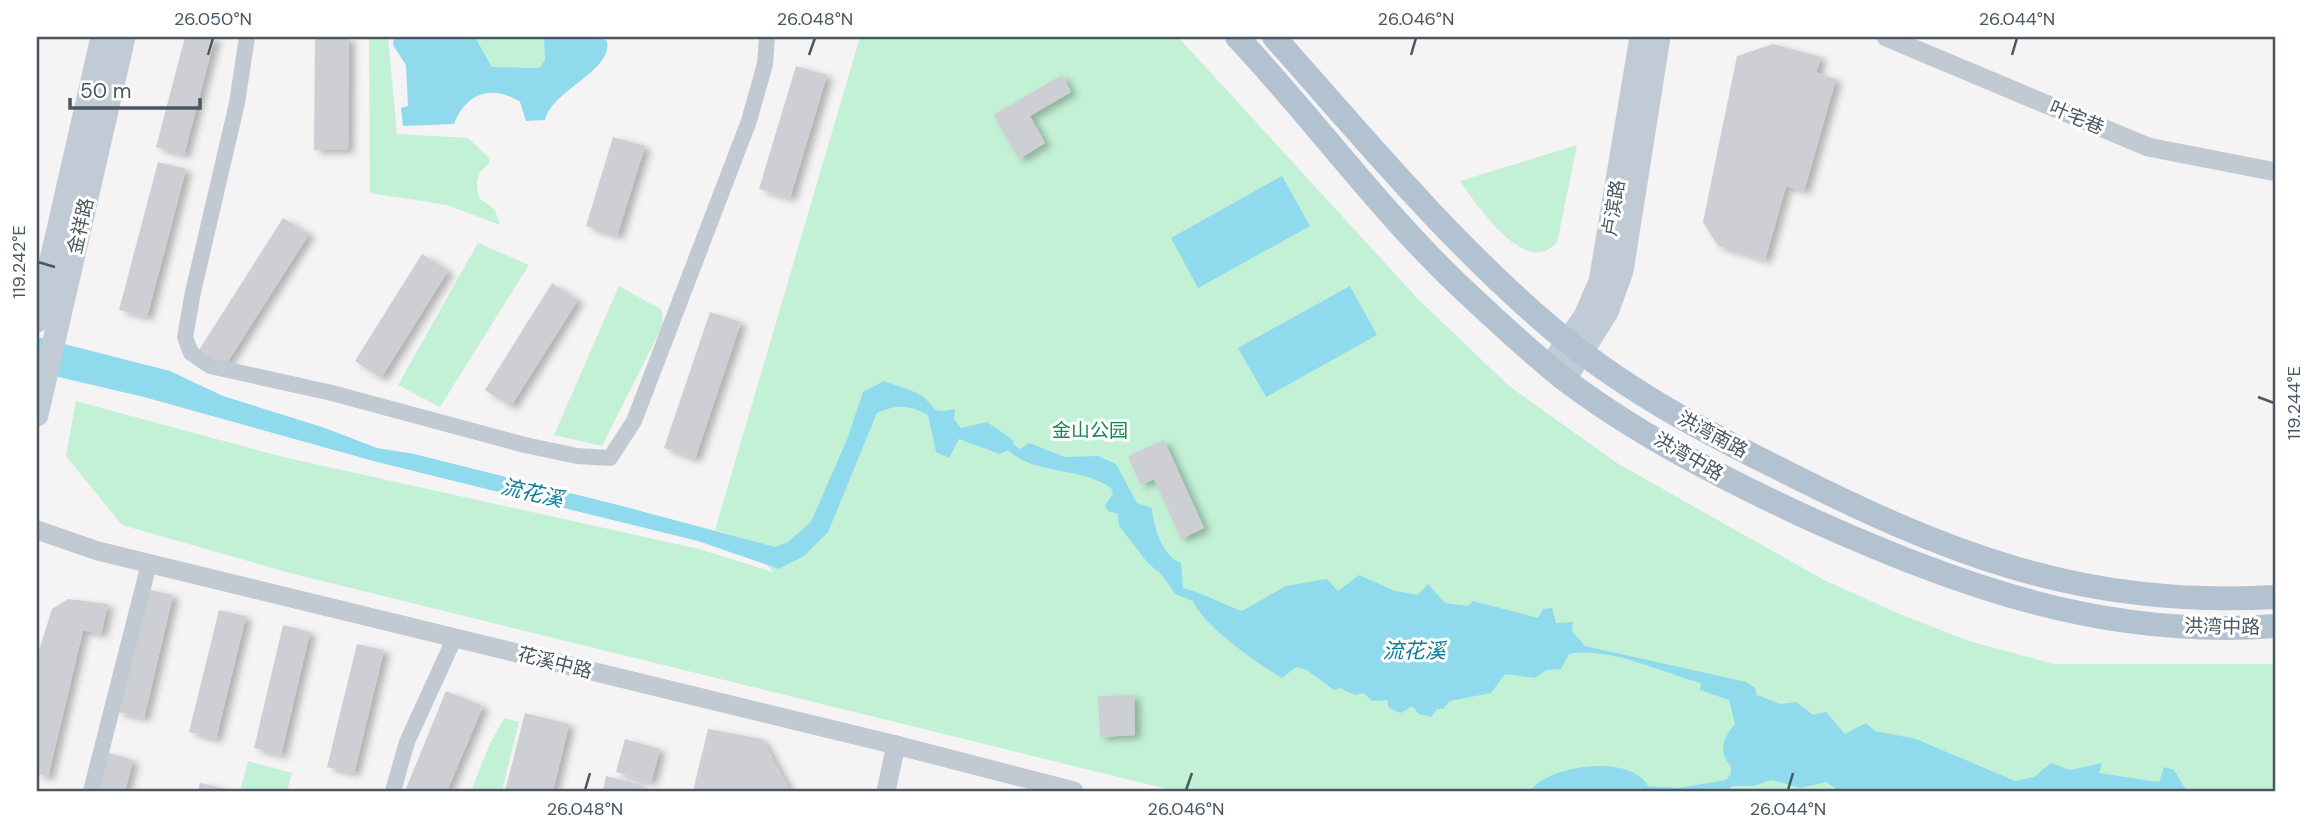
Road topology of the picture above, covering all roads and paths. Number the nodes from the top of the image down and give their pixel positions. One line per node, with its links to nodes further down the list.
1 (102, 37): 11 (main road, 金祥路)
2 (124, 37): 14 (main road, 金祥路)
3 (247, 37): 4 (street)
4 (766, 37)
5 (1237, 37): 13 (main road, 洪湾中路)
6 (1274, 37): 12 (main road, 洪湾南路)
7 (1641, 37): 12 (main road, 卢滨路)
8 (1659, 37): 12 (main road)
9 (1886, 37): 10 (street, 叶宅巷)
10 (2276, 172)
11 (37, 321)
12 (1576, 347): 13 (main road); 19 (main road, 洪湾南路)
13 (1557, 373): 20 (main road, 洪湾中路)
14 (39, 405)
15 (37, 530): 17 (street, 花溪中路)
16 (37, 539): 17 (street)
17 (98, 551): 18 (street, 花溪中路)
18 (149, 564): 21 (street, 花溪中路); 23 (street)
19 (2276, 597)
20 (2276, 626)
21 (455, 637): 22 (street, 花溪中路); 24 (street)
22 (896, 745): 25 (street); 26 (street, 花溪中路)
23 (91, 791)
24 (393, 791)
25 (886, 791)
26 (1074, 791)

